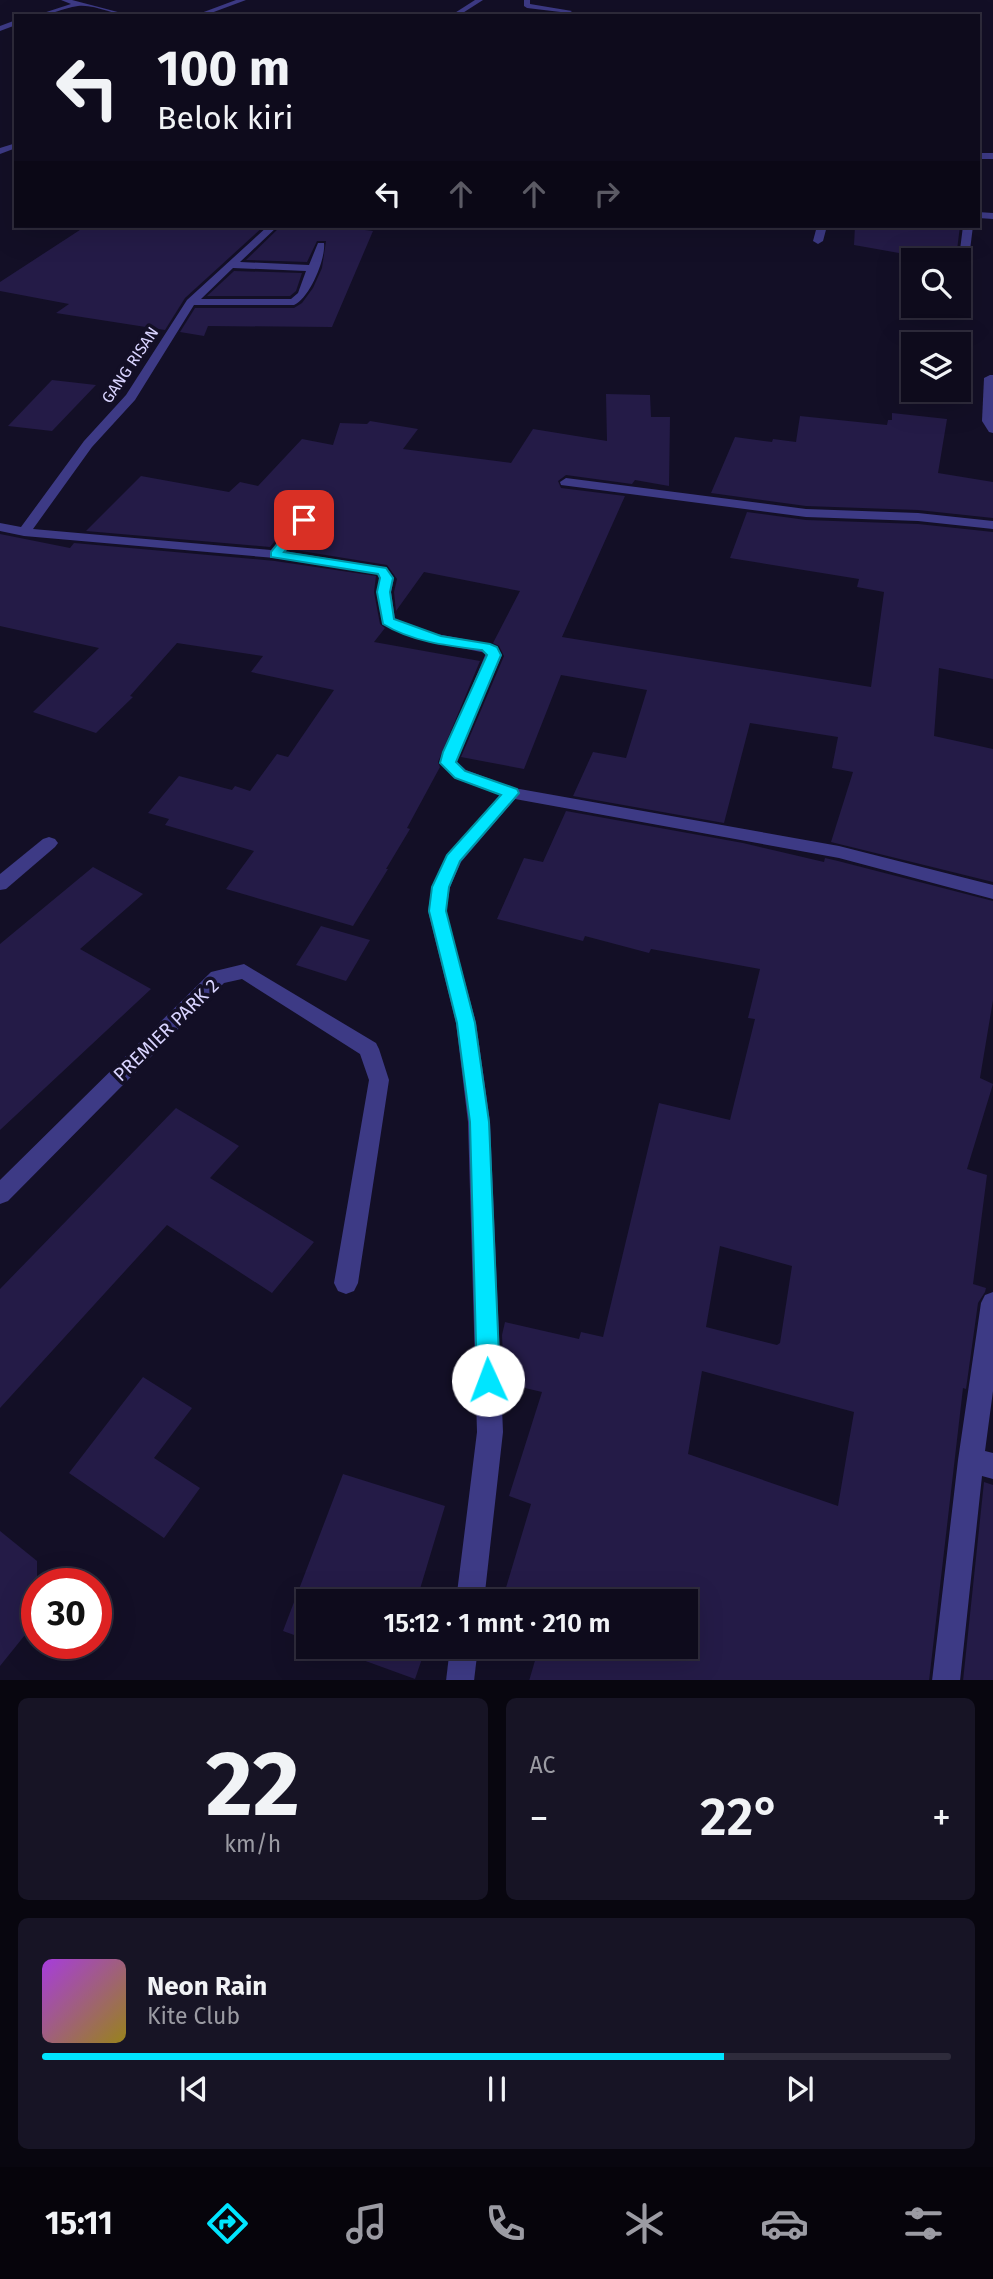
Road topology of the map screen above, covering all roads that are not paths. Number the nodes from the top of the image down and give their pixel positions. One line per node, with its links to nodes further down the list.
1 (64, 0): 6 (street)
2 (243, 0): 10 (street)
3 (466, 0): 5 (street)
4 (527, 0): 7 (street)
5 (479, 1): 11 (street)
6 (78, 4): 8 (street); 9 (street)
7 (569, 10)
8 (44, 14)
9 (121, 14)
10 (202, 14)
11 (456, 14)
12 (271, 228): 18 (street, GANG RISAN)
13 (821, 228): 15 (street)
14 (968, 228): 17 (street)
15 (818, 241)
16 (321, 245): 19 (street)
17 (965, 248)
18 (230, 265): 19 (street); 20 (street, GANG RISAN)
19 (314, 268): 20 (street)
20 (191, 302): 27 (street, GANG RISAN)
21 (990, 378): 22 (street)
22 (993, 429)
23 (566, 482): 25 (street)
24 (318, 502): 28 (street)
25 (993, 525)
26 (0, 527): 27 (street)
27 (24, 532): 28 (street)
28 (275, 554): 29 (street)
29 (511, 793): 32 (street); 37 (street)
30 (49, 843): 31 (street)
31 (0, 884)
32 (993, 892)
33 (0, 1194): 34 (street, PREMIER PARK 2)
34 (346, 1283)
35 (993, 1303): 36 (street)
36 (982, 1463): 40 (street)
37 (471, 1589)
38 (463, 1659): 39 (street)
39 (460, 1680)
40 (946, 1680)

